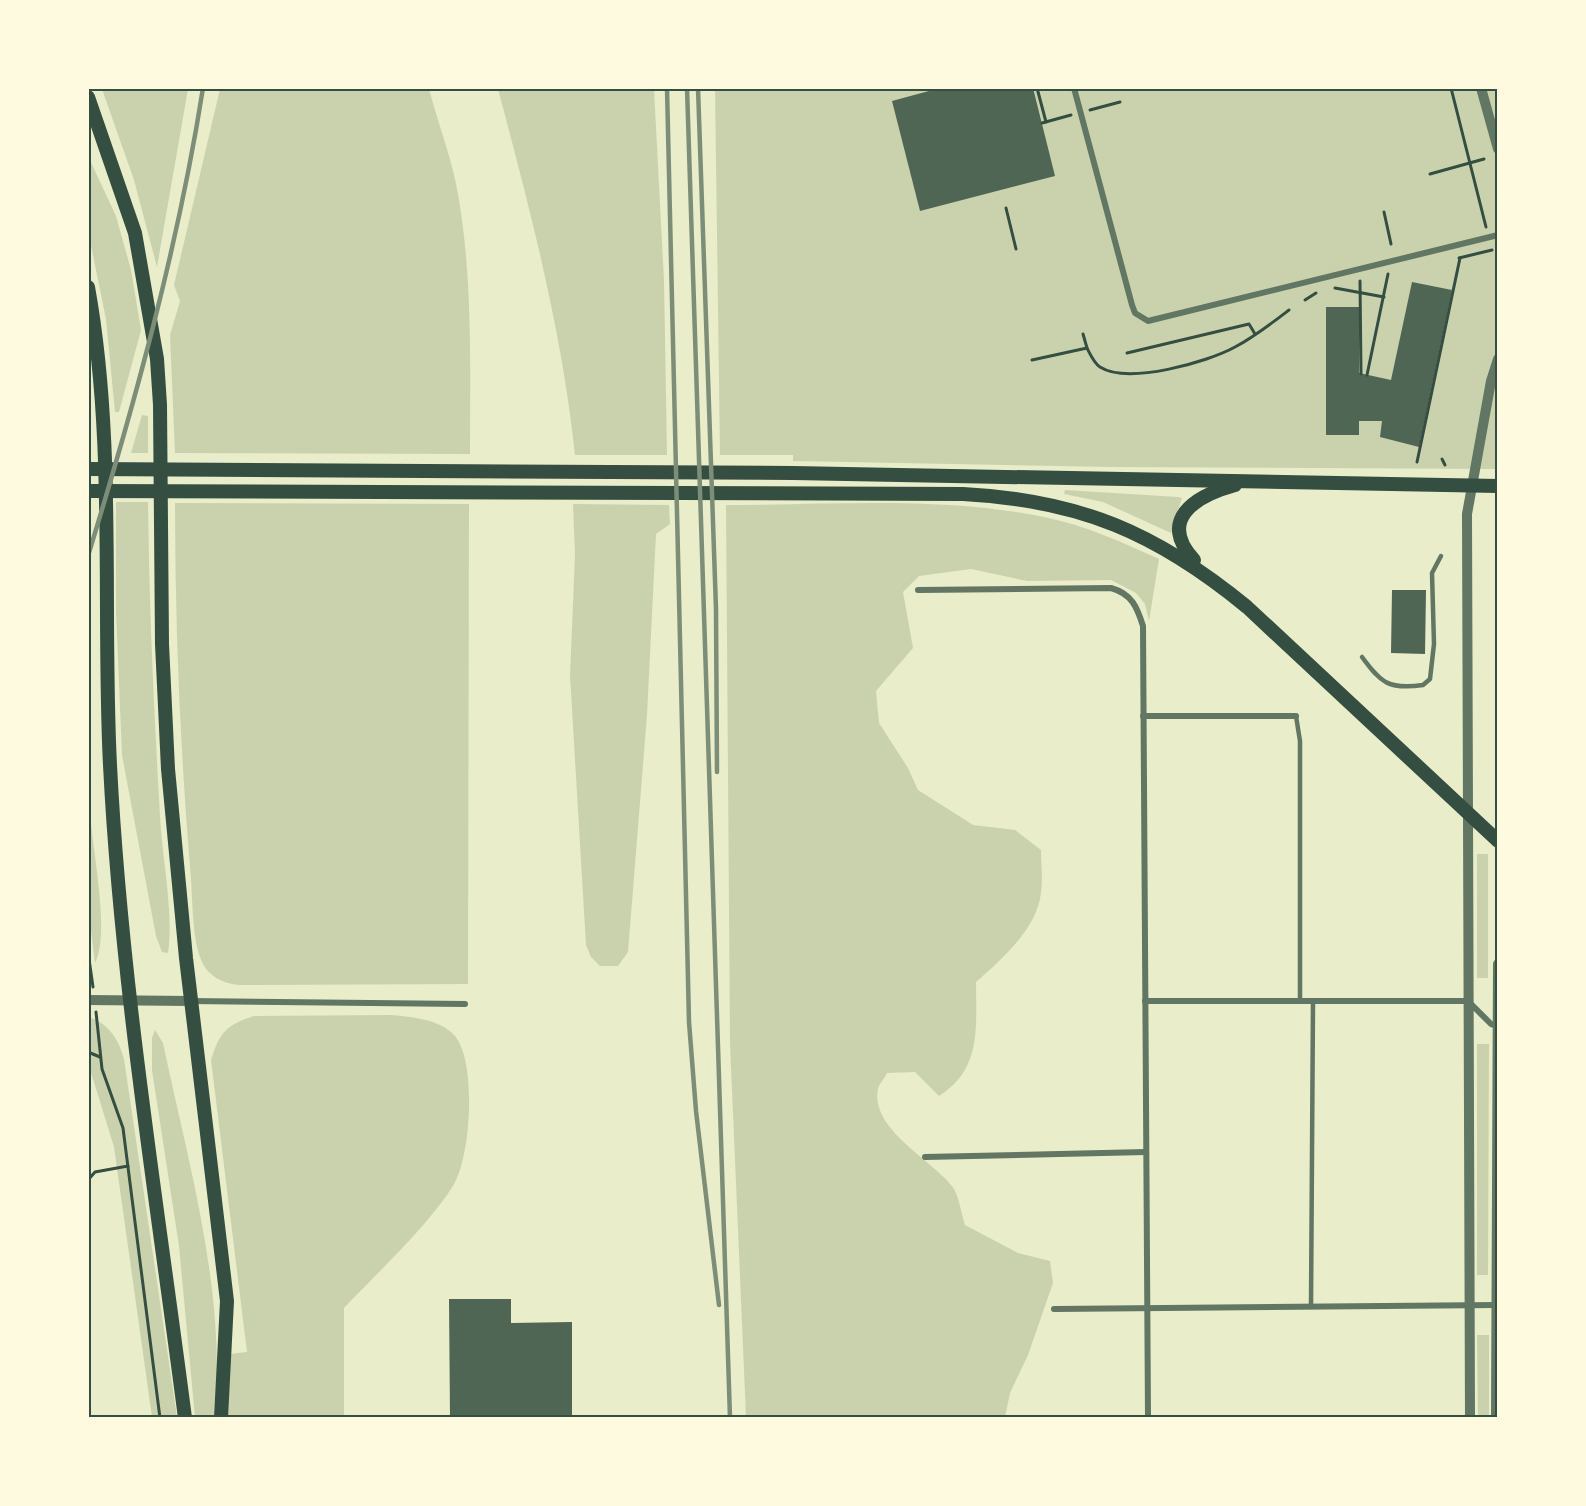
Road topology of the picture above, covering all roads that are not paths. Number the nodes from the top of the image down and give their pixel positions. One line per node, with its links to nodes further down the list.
1 (1074, 88): 5 (street)
2 (1481, 88): 4 (street)
3 (88, 97): 24 (main road)
4 (1497, 149)
5 (1497, 235)
6 (88, 287): 23 (main road)
7 (1497, 359): 10 (street)
8 (88, 469): 9 (main road)
9 (1248, 481): 10 (main road); 14 (main road)
10 (1471, 484): 11 (main road); 19 (street)
11 (1497, 486)
12 (88, 491): 14 (main road)
13 (1441, 556): 16 (lane)
14 (1205, 572): 19 (main road)
15 (918, 590): 18 (street)
16 (1362, 657)
17 (1296, 716): 18 (street); 26 (lane)
18 (1143, 717): 25 (street)
19 (1467, 812): 20 (main road); 28 (street)
20 (1497, 841)
21 (1497, 964): 30 (street)
22 (91, 1000): 23 (street)
23 (132, 1000): 24 (street); 38 (main road)
24 (190, 1001): 29 (street); 39 (main road)
25 (1145, 1001): 26 (street); 31 (street)
26 (1300, 1001): 27 (street)
27 (1313, 1001): 28 (street); 36 (lane)
28 (1468, 1001): 30 (street); 33 (street)
29 (465, 1004)
30 (1497, 1026): 34 (street)
31 (1146, 1152): 32 (street); 35 (street)
32 (925, 1157)
33 (1470, 1305): 34 (street); 36 (street); 41 (street)
34 (1497, 1305): 42 (street)
35 (1148, 1307): 36 (street); 37 (street); 40 (street)
36 (1311, 1307)
37 (1054, 1309)
38 (185, 1418)
39 (221, 1418)
40 (1148, 1418)
41 (1470, 1418)
42 (1496, 1418)

